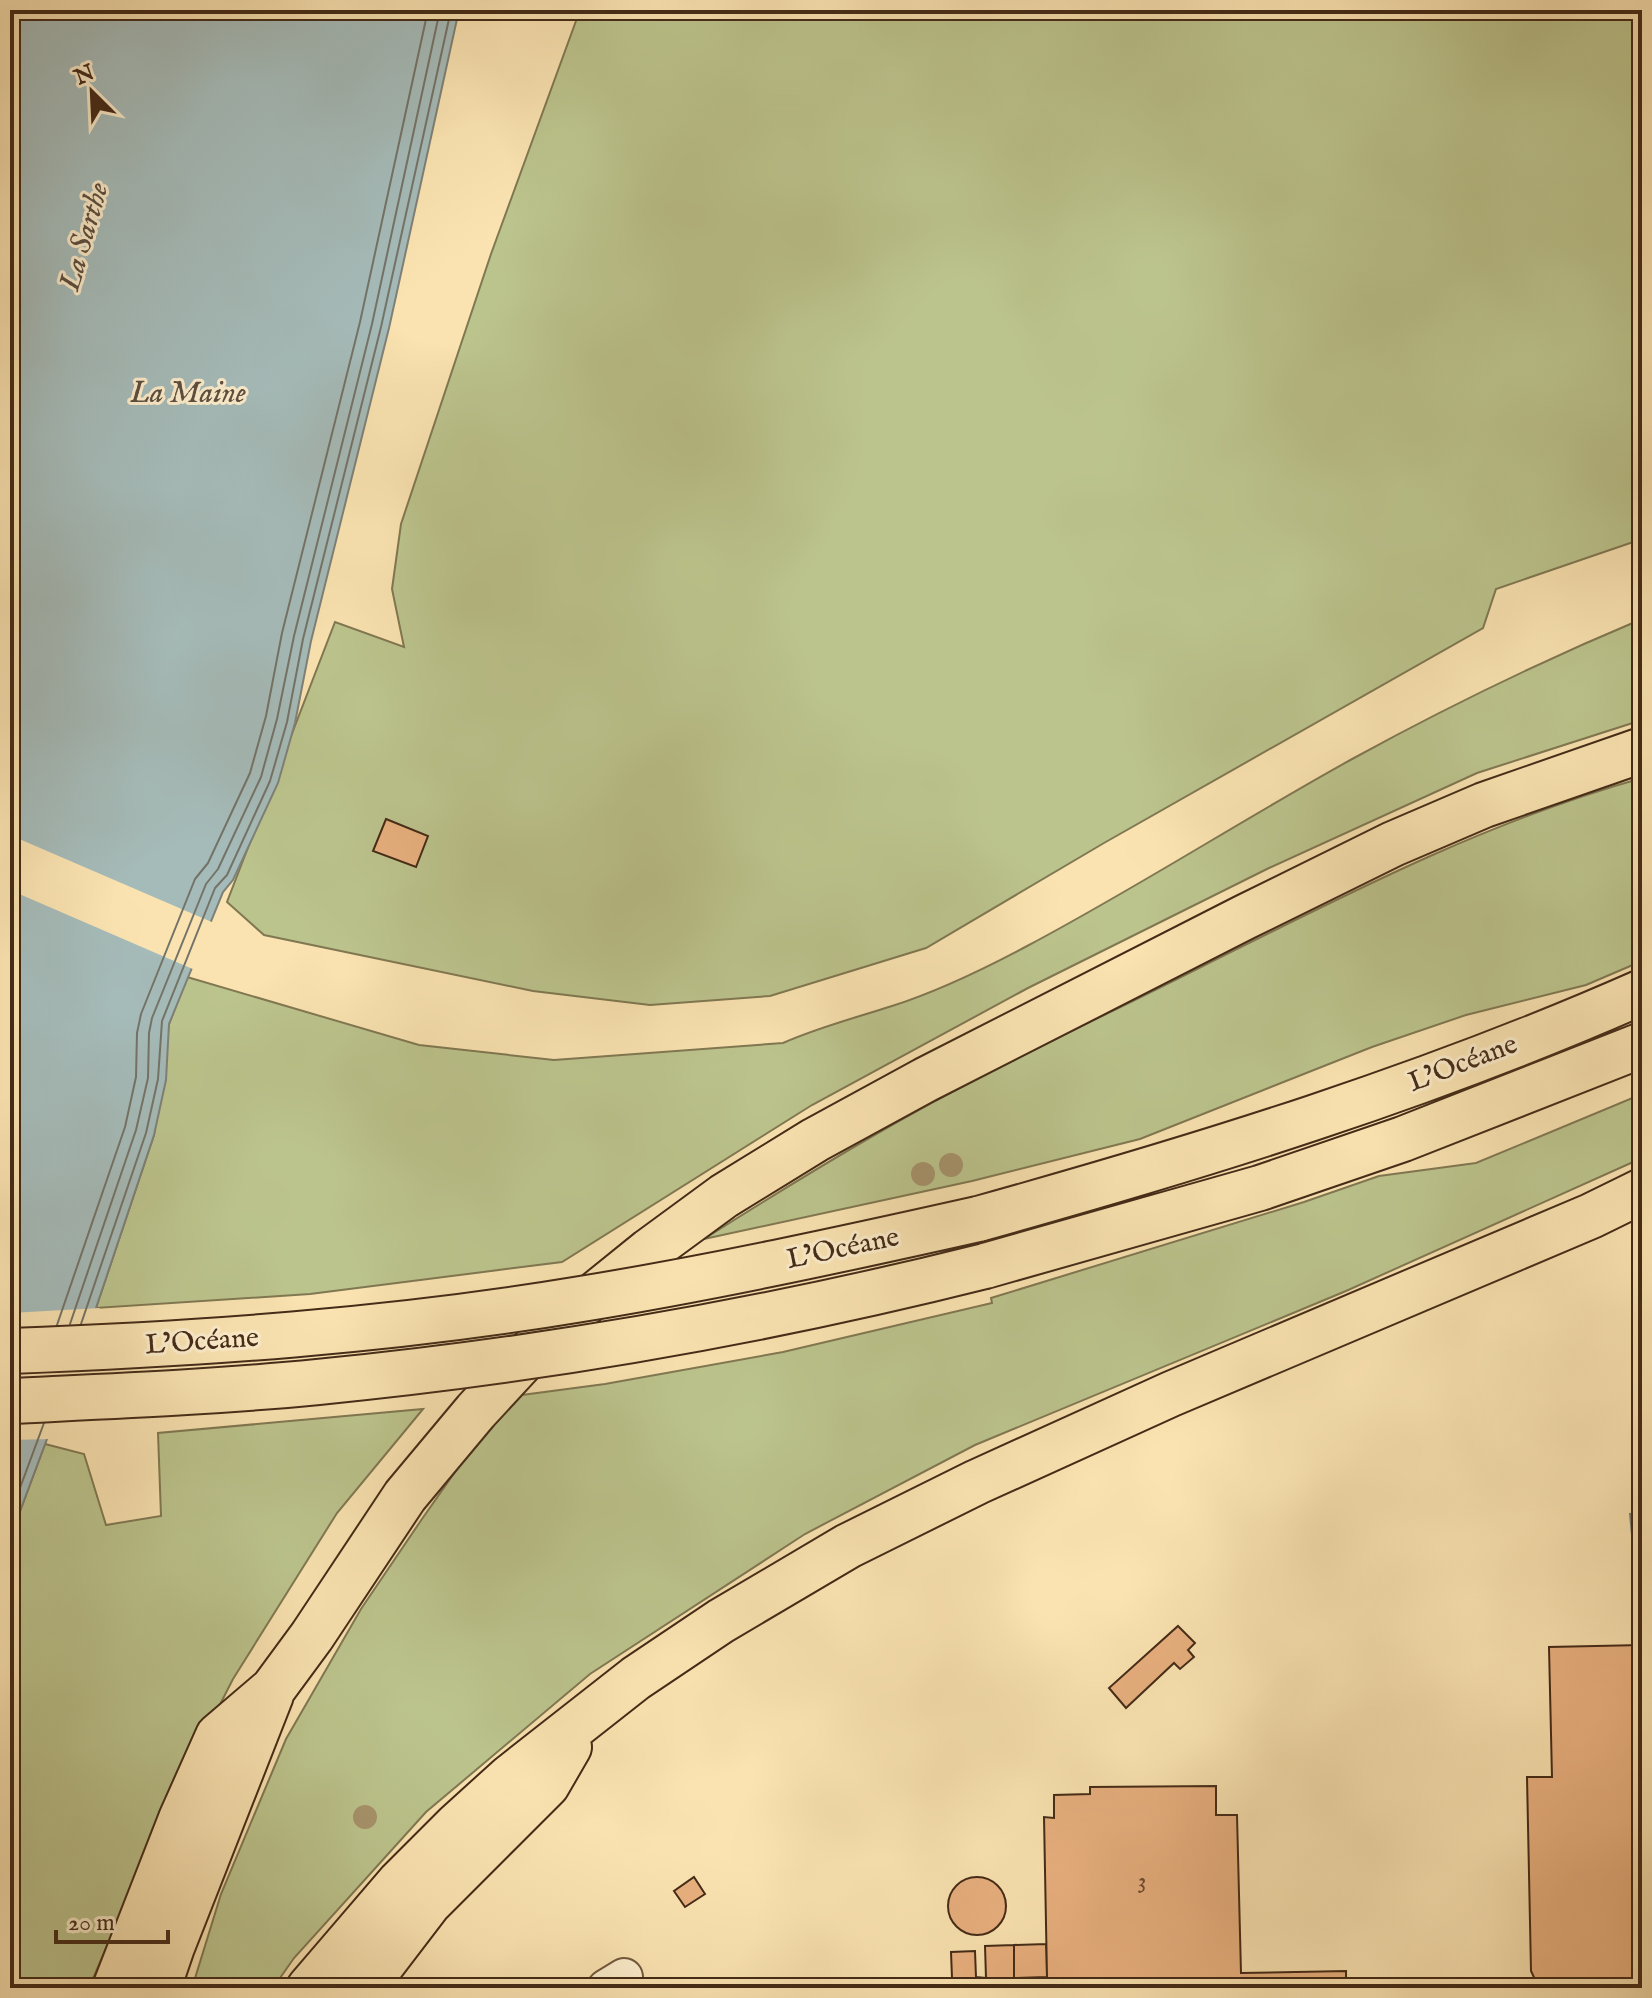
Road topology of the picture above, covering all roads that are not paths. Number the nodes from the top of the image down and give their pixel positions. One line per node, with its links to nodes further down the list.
1 (1642, 750): 7 (highway)
2 (1642, 992): 5 (highway, L’Océane, bridge)
3 (1642, 1045): 6 (highway, L’Océane, bridge)
4 (1642, 1191): 8 (highway)
5 (10, 1351)
6 (10, 1401)
7 (273, 1689): 9 (highway); 10 (highway)
8 (583, 1723): 11 (highway); 12 (highway)
9 (115, 1988)
10 (158, 1988)
11 (309, 1988)
12 (364, 1988)

